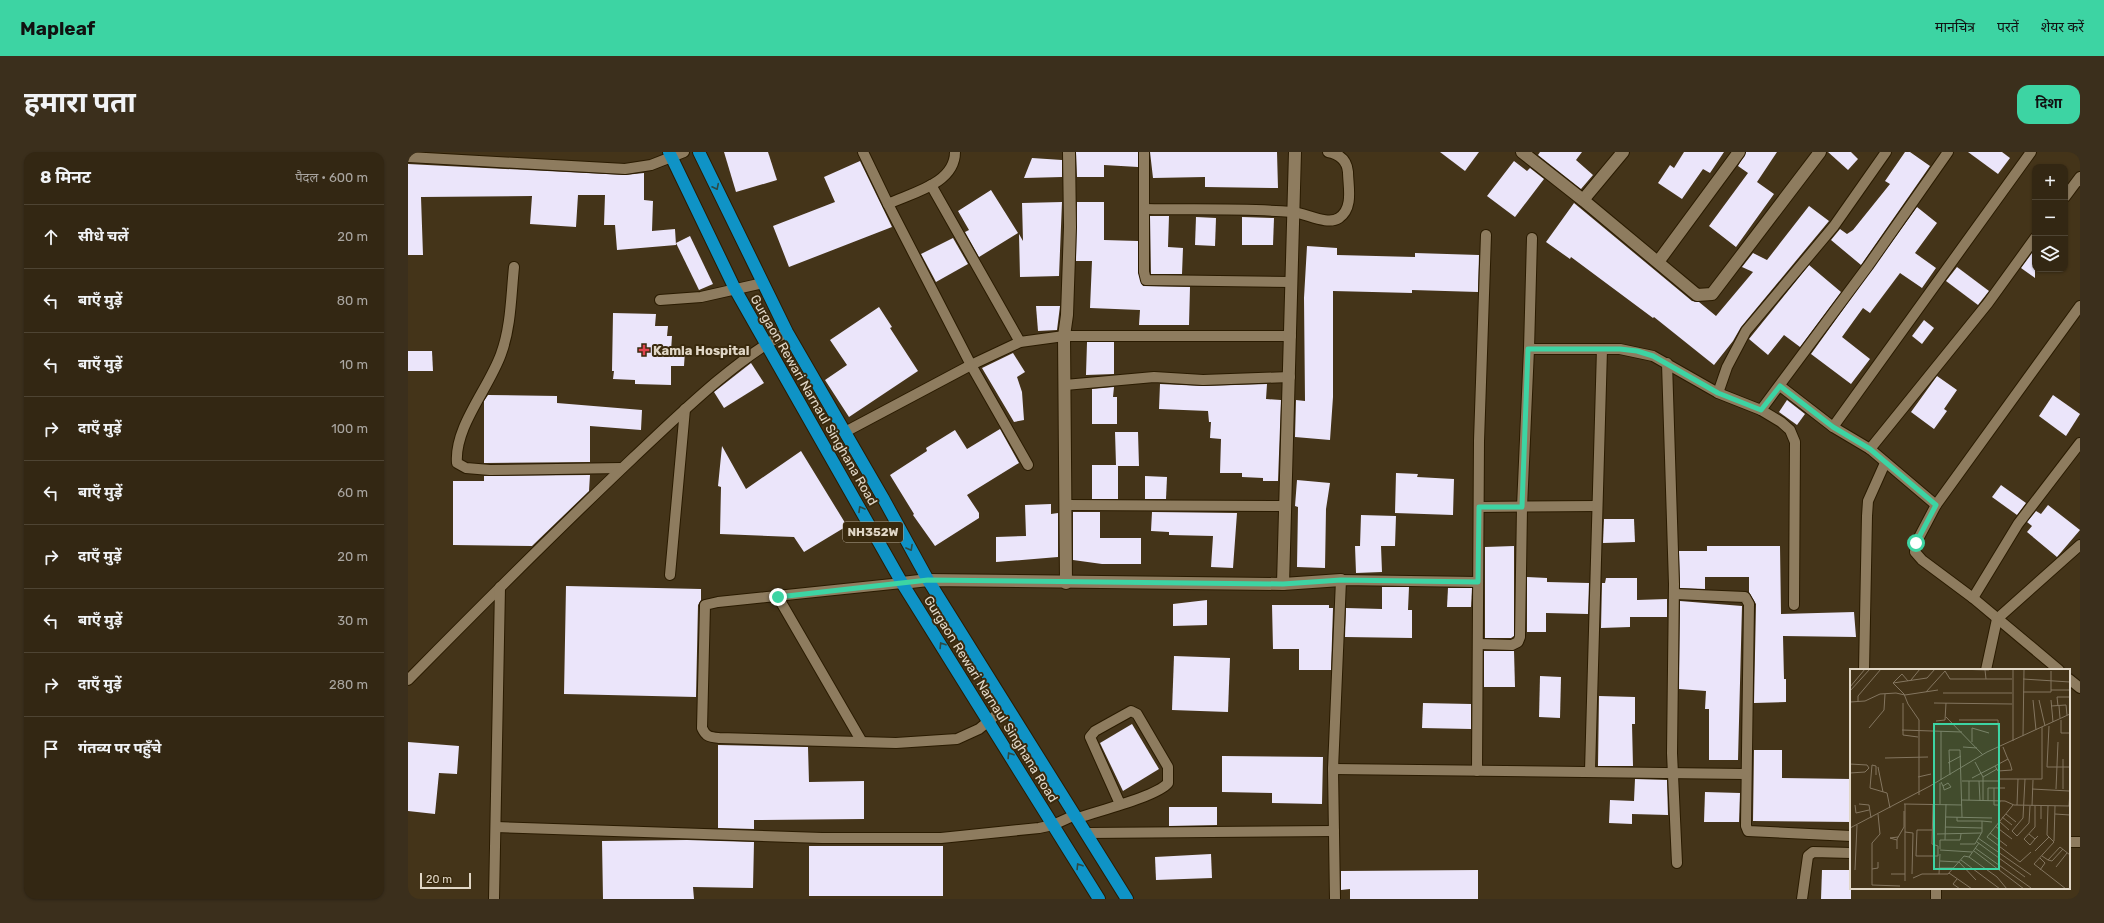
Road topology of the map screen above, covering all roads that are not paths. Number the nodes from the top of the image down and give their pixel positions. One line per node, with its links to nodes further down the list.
1 (684, 152): 16 (lane)
2 (699, 152): 31 (highway, NH352W, one-way to 31)
3 (863, 152): 22 (lane)
4 (956, 152): 19 (lane)
5 (1069, 152): 36 (street)
6 (1144, 152): 23 (lane)
7 (1295, 152): 24 (street)
8 (1328, 152): 24 (lane)
9 (1623, 152): 21 (street)
10 (1739, 152): 28 (street)
11 (1820, 152): 28 (street)
12 (1886, 152): 47 (lane)
13 (1948, 152): 46 (lane)
14 (2031, 152): 50 (lane)
15 (1527, 154): 21 (street)
16 (670, 155): 17 (lane); 32 (highway, Gurgaon Rewari Narnaul Singhana Road / NH352W)
17 (408, 157)
18 (2080, 177): 20 (lane)
19 (931, 184): 22 (lane); 38 (lane)
20 (2068, 193)
21 (1583, 200): 28 (street)
22 (888, 204): 43 (lane)
23 (1145, 209): 24 (lane); 30 (lane)
24 (1294, 212): 30 (street)
25 (1486, 235): 61 (lane)
26 (1532, 238): 40 (lane)
27 (2032, 242): 53 (lane)
28 (1658, 262)
29 (514, 267): 56 (lane)
30 (1292, 282): 37 (street)
31 (763, 283): 32 (lane); 35 (highway, NH352W)
32 (735, 289): 33 (lane); 39 (highway, Gurgaon Rewari Narnaul Singhana Road / NH352W)
33 (660, 300)
34 (2080, 306): 58 (lane)
35 (787, 332): 39 (lane); 51 (highway, NH352W)
36 (1064, 336): 37 (lane); 38 (lane); 45 (street)
37 (1291, 336): 44 (street)
38 (1020, 342): 43 (lane)
39 (766, 344): 48 (lane); 68 (highway, Gurgaon Rewari Narnaul Singhana Road / NH352W, one-way to 39)
40 (1528, 349): 41 (lane); 62 (lane)
41 (1602, 349): 42 (lane); 60 (lane)
42 (1668, 363): 47 (lane); 72 (lane)
43 (971, 365): 51 (lane); 55 (lane)
44 (1290, 377): 45 (lane); 59 (street)
45 (1065, 385): 57 (street)
46 (1780, 386): 49 (lane); 50 (lane)
47 (1718, 393): 49 (lane)
48 (685, 409): 56 (lane); 64 (lane)
49 (1761, 410): 75 (lane)
50 (1833, 427): 53 (lane)
51 (845, 432): 65 (highway, NH352W, one-way to 65)
52 (2080, 443): 74 (lane)
53 (1870, 449): 54 (lane)
54 (1885, 463): 58 (lane); 78 (lane)
55 (1028, 465)
56 (622, 468): 71 (lane)
57 (1066, 505): 59 (lane); 69 (street)
58 (1936, 505): 74 (lane)
59 (1286, 506): 70 (street)
60 (1597, 506): 62 (lane); 89 (lane)
61 (1479, 507): 62 (lane); 67 (lane)
62 (1522, 507): 77 (lane)
63 (2080, 545): 76 (lane)
64 (670, 576)
65 (928, 580): 68 (street); 69 (street); 84 (highway, NH352W)
66 (1341, 580): 67 (lane); 70 (street); 87 (lane)
67 (1478, 582): 77 (lane)
68 (902, 583): 73 (lane); 85 (highway, Gurgaon Rewari Narnaul Singhana Road / NH352W, one-way to 68)
69 (1066, 583): 70 (street)
70 (1283, 584)
71 (500, 587): 81 (lane); 95 (lane)
72 (1674, 594): 90 (lane); 91 (lane)
73 (778, 597): 86 (lane); 86 (lane)
74 (1972, 598): 76 (lane)
75 (1794, 605)
76 (1997, 618): 79 (lane); 80 (lane)
77 (1478, 644): 88 (lane)
78 (1864, 669)
79 (1986, 669)
80 (2058, 669)
81 (408, 680)
82 (2070, 680): 83 (lane)
83 (2080, 688)
84 (1007, 706): 85 (lane); 93 (highway, NH352W)
85 (990, 721): 86 (lane); 94 (highway, Gurgaon Rewari Narnaul Singhana Road / NH352W, one-way to 85)
86 (862, 742)
87 (1333, 769): 88 (lane); 96 (lane)
88 (1477, 771): 89 (lane)
89 (1590, 771): 90 (lane)
90 (1673, 774): 91 (lane); 100 (lane)
91 (1745, 774): 98 (lane)
92 (1120, 804): 92 (lane); 93 (lane)
93 (1076, 816): 94 (lane); 97 (highway, NH352W)
94 (1053, 825): 95 (lane); 102 (highway, Gurgaon Rewari Narnaul Singhana Road / NH352W, one-way to 94)
95 (496, 827): 101 (lane)
96 (1334, 831): 97 (lane); 104 (lane)
97 (1087, 833): 103 (highway, NH352W)
98 (1850, 836)
99 (1850, 853): 105 (lane)
100 (1677, 863)
101 (494, 899)
102 (1099, 899)
103 (1127, 899)
104 (1335, 899)
105 (1802, 899)

